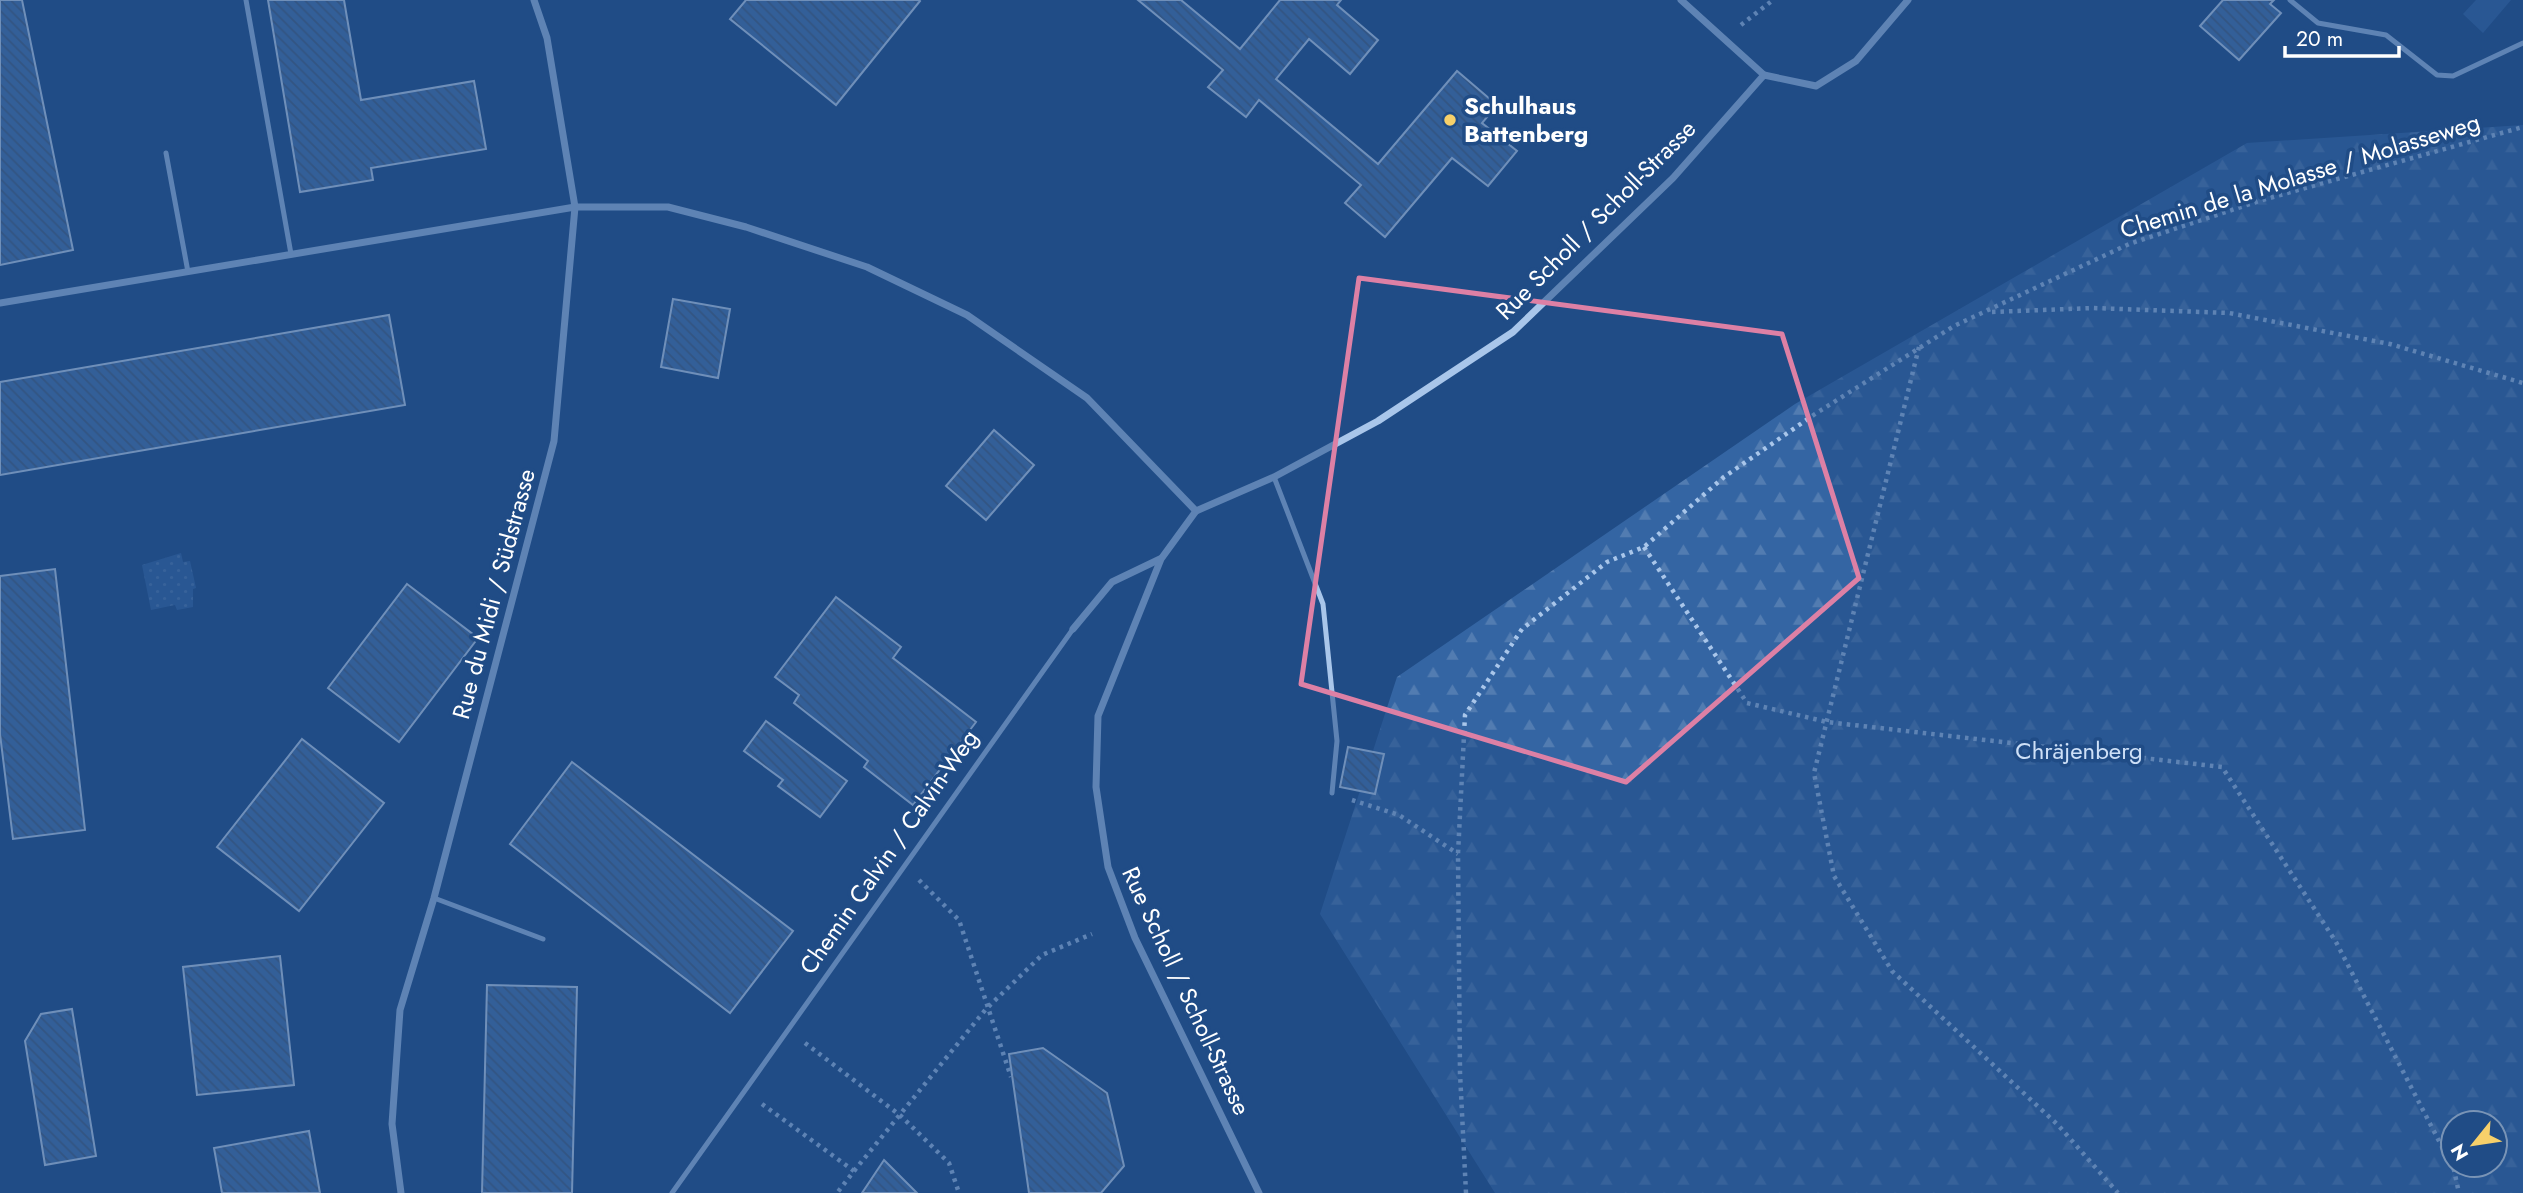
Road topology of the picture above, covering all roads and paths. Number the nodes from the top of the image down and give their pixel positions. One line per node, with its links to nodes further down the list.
1 (246, 0): 13 (lane)
2 (534, 0): 12 (street, Rue du Midi / Südstrasse)
3 (1681, 0): 7 (street)
4 (1773, 0): 7 (path)
5 (1908, 0): 9 (street)
6 (2290, 0): 8 (lane)
7 (1724, 39): 9 (street)
8 (2523, 43)
9 (1763, 75): 19 (street, Rue Scholl / Scholl-Strasse)
10 (2523, 128): 16 (path, Chemin de la Molasse / Molasseweg)
11 (166, 153): 14 (lane)
12 (575, 207): 13 (street); 20 (street); 28 (street, Rue du Midi / Südstrasse)
13 (291, 254): 14 (street)
14 (188, 272): 15 (street)
15 (0, 303)
16 (1981, 315): 17 (path, Chemin de la Molasse / Molasseweg); 18 (path)
17 (1920, 346): 21 (path, Chemin de la Molasse / Molasseweg); 24 (path)
18 (2523, 383)
19 (1274, 477): 20 (street, Rue Scholl / Scholl-Strasse); 25 (lane)
20 (1196, 512): 22 (street, Rue Scholl / Scholl-Strasse)
21 (1644, 547): 24 (path); 26 (path, Chemin de la Molasse / Molasseweg)
22 (1161, 559): 23 (street, Chemin Calvin / Calvin-Weg); 41 (street, Rue Scholl / Scholl-Strasse)
23 (1073, 629): 27 (lane, Chemin Calvin / Calvin-Weg)
24 (1827, 722): 43 (path); 44 (path)
25 (1332, 793): 26 (path)
26 (1458, 854): 42 (path, Chemin de la Molasse / Molasseweg)
27 (904, 864): 31 (path); 32 (lane, Chemin Calvin / Calvin-Weg)
28 (434, 898): 30 (lane); 37 (street, Rue du Midi / Südstrasse)
29 (1092, 934): 31 (path)
30 (543, 939)
31 (986, 1009): 33 (path); 35 (path)
32 (787, 1030): 34 (lane, Chemin Calvin / Calvin-Weg); 35 (path)
33 (1011, 1077)
34 (744, 1091): 36 (path); 38 (lane, Chemin Calvin / Calvin-Weg)
35 (901, 1116): 36 (path); 40 (path)
36 (854, 1171): 39 (path)
37 (401, 1193)
38 (672, 1193)
39 (837, 1193)
40 (959, 1193)
41 (1259, 1193)
42 (1466, 1193)
43 (2118, 1193)
44 (2459, 1193)

